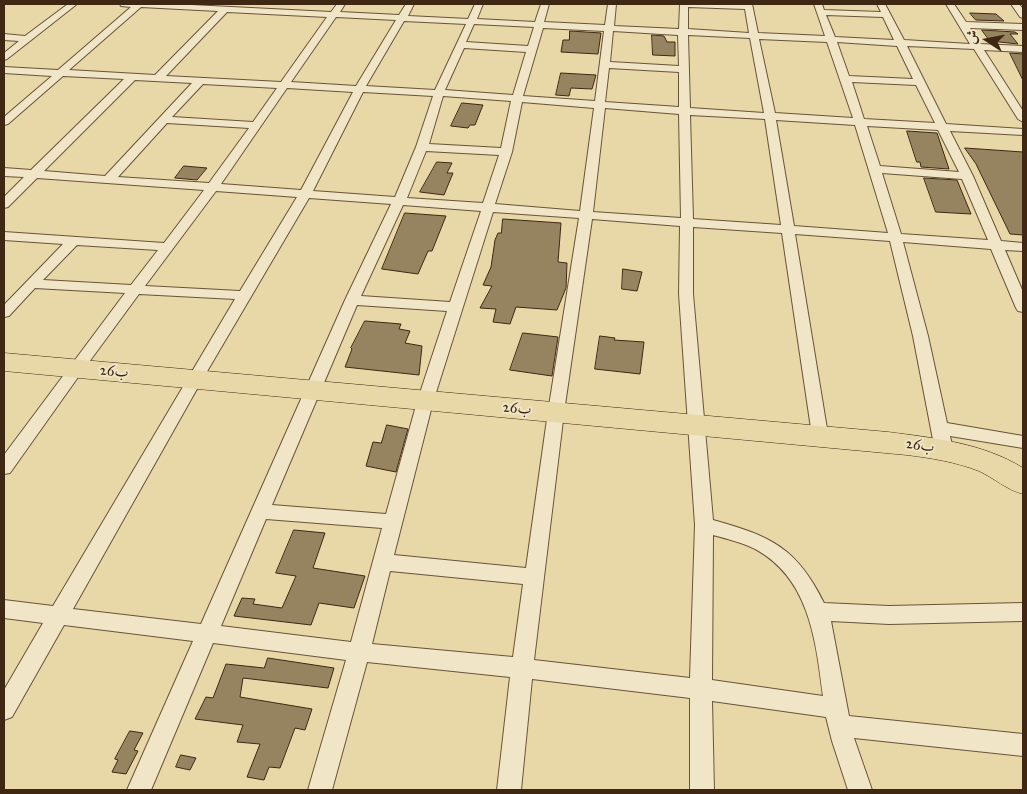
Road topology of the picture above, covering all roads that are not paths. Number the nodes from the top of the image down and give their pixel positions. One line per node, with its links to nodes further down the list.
1 (73, 4): 31 (street)
2 (124, 4): 3 (street)
3 (140, 4): 15 (street); 42 (street)
4 (276, 4): 18 (street)
5 (341, 4): 19 (street)
6 (410, 4): 22 (street)
7 (479, 4): 23 (street)
8 (545, 4): 24 (street)
9 (612, 4): 27 (street)
10 (684, 4): 14 (street); 28 (street)
11 (881, 4): 20 (street)
12 (950, 4): 25 (street)
13 (1015, 4): 21 (street)
14 (748, 5): 29 (street)
15 (204, 6): 17 (street)
16 (819, 8): 20 (street); 32 (street)
17 (224, 10): 18 (street); 44 (street)
18 (269, 12): 19 (street)
19 (333, 15): 22 (street); 48 (street)
20 (887, 15): 33 (street)
21 (1023, 15)
22 (402, 19): 23 (street); 49 (street)
23 (472, 22): 24 (street); 34 (street)
24 (539, 25): 27 (street); 36 (street)
25 (963, 25): 26 (street); 35 (street)
26 (1023, 27)
27 (609, 28): 28 (street); 39 (street)
28 (683, 32): 29 (street); 40 (street)
29 (755, 36): 32 (street); 54 (street)
30 (4, 37): 31 (street)
31 (27, 38): 38 (street)
32 (830, 40): 33 (street); 45 (street)
33 (901, 43): 35 (street); 47 (street)
34 (461, 46): 36 (street); 50 (street)
35 (976, 47): 37 (street); 55 (street)
36 (531, 49): 51 (street)
37 (1023, 49)
38 (4, 57)
39 (604, 65): 40 (street); 52 (street)
40 (684, 69): 53 (street)
41 (4, 70): 42 (street)
42 (61, 73): 43 (street); 56 (street)
43 (132, 77): 44 (street); 66 (street)
44 (158, 78): 46 (street)
45 (845, 79): 47 (street); 58 (street)
46 (200, 81): 48 (street); 57 (street)
47 (922, 82): 60 (street)
48 (282, 86): 49 (street); 59 (street)
49 (359, 89): 50 (street); 70 (street)
50 (439, 93): 51 (street); 62 (street)
51 (517, 99): 52 (street); 63 (street)
52 (599, 105): 53 (street); 74 (street)
53 (685, 111): 54 (street); 75 (street)
54 (770, 116): 58 (street); 76 (street)
55 (1023, 119)
56 (5, 120)
57 (163, 120): 59 (street); 68 (street)
58 (861, 121): 60 (street); 64 (street)
59 (256, 125): 69 (street)
60 (944, 127): 61 (street); 67 (street)
61 (1023, 132)
62 (422, 147): 63 (street); 71 (street)
63 (506, 152): 73 (street)
64 (877, 169): 67 (street); 78 (street)
65 (4, 172): 66 (street)
66 (35, 174): 68 (street); 72 (street)
67 (967, 176): 80 (street)
68 (108, 180): 69 (street)
69 (212, 188): 70 (street); 81 (street)
70 (305, 194): 71 (street); 85 (street)
71 (399, 201): 73 (street); 86 (street)
72 (4, 204)
73 (489, 209): 74 (street); 87 (street)
74 (586, 216): 75 (street); 95 (street)
75 (687, 222): 76 (street); 96 (street)
76 (787, 230): 78 (street); 97 (street)
77 (4, 236): 79 (street)
78 (895, 238): 80 (street); 98 (street)
79 (72, 242): 81 (street); 83 (street)
80 (998, 245): 82 (street); 88 (street)
81 (166, 247): 84 (street)
82 (1023, 247)
83 (30, 284): 84 (street); 89 (street)
84 (135, 291): 85 (street); 91 (street)
85 (244, 295): 92 (street)
86 (352, 300): 87 (street); 93 (street)
87 (456, 307): 94 (street)
88 (1023, 308)
89 (4, 313)
90 (4, 362): 91 (highway, 26ب)
91 (75, 369): 92 (highway, 26ب); 100 (street)
92 (194, 380): 93 (highway, 26ب); 110 (street)
93 (312, 391): 94 (highway, 26ب); 102 (street)
94 (425, 402): 95 (highway, 26ب); 103 (street)
95 (556, 412): 96 (highway, 26ب); 106 (street)
96 (695, 424): 97 (highway, 26ب); 104 (street)
97 (820, 435): 98 (highway, 26ب)
98 (942, 439): 99 (street); 101 (highway, 26ب)
99 (1023, 442)
100 (4, 468)
101 (1023, 483)
102 (260, 511): 103 (street); 111 (street)
103 (394, 522): 105 (street)
104 (704, 525): 108 (street); 114 (street)
105 (383, 562): 106 (street); 112 (street)
106 (534, 577): 113 (street)
107 (4, 609): 110 (street)
108 (820, 612): 109 (street); 116 (street)
109 (1023, 612)
110 (60, 615): 111 (street); 115 (street)
111 (206, 634): 112 (street); 118 (street)
112 (359, 652): 113 (street); 119 (street)
113 (522, 668): 114 (street); 120 (street)
114 (701, 689): 116 (street); 121 (street)
115 (4, 710)
116 (838, 717): 117 (street); 122 (street)
117 (1023, 745)
118 (139, 790)
119 (320, 790)
120 (509, 790)
121 (702, 790)
122 (860, 790)

